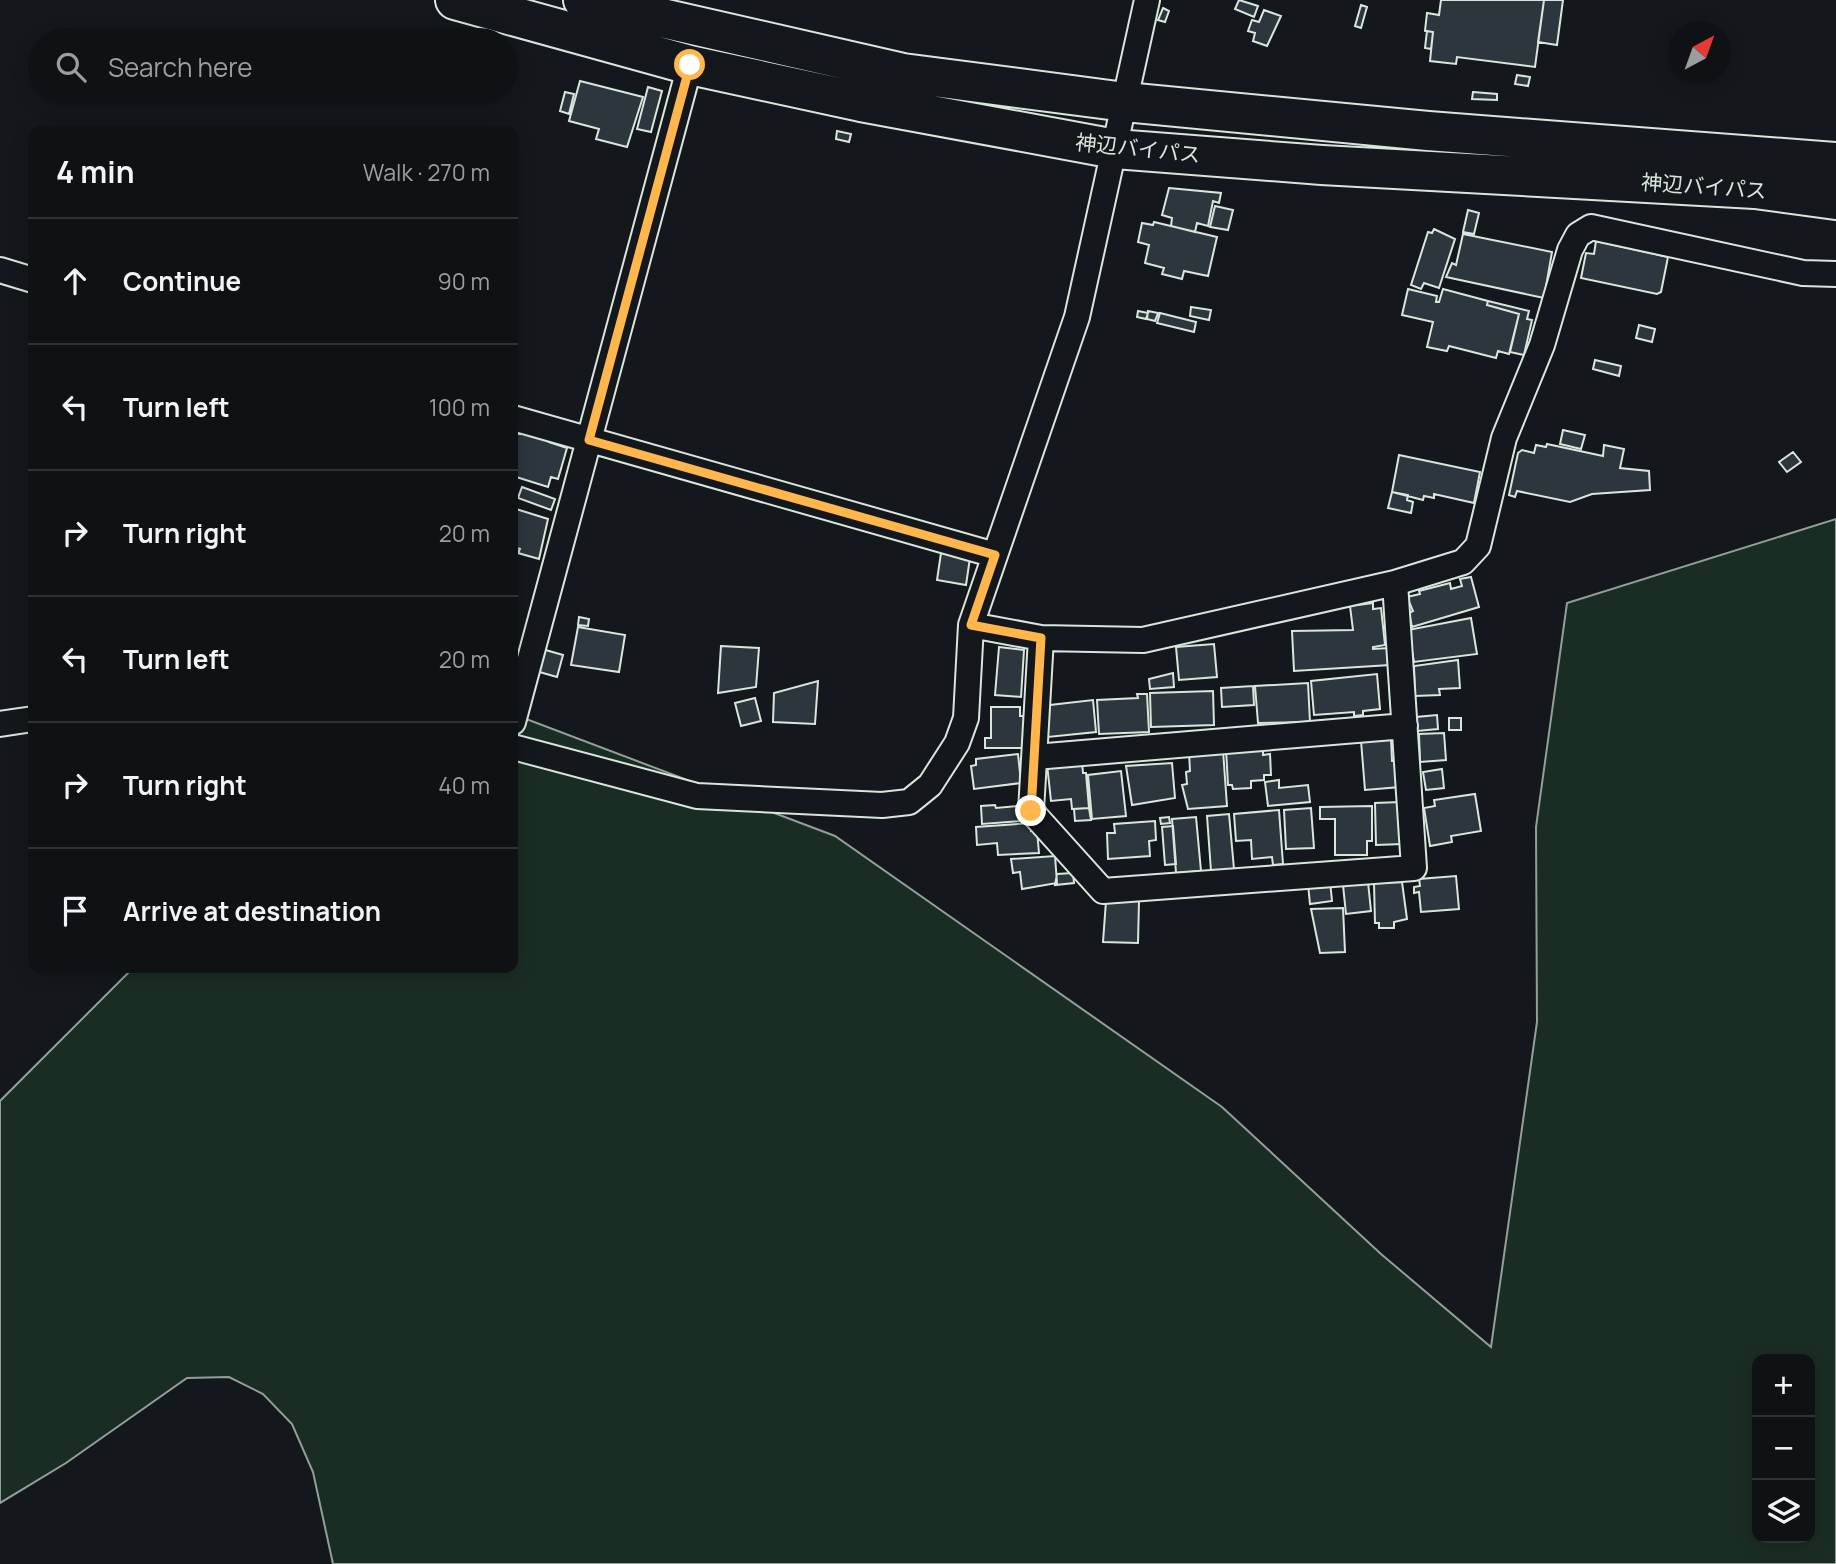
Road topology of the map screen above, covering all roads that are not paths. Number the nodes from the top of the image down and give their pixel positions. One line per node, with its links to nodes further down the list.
1 (455, 0): 4 (highway, 神辺バイパス)
2 (583, 0): 5 (highway, 神辺バイパス)
3 (1147, 0): 5 (street)
4 (690, 65): 6 (highway, 神辺バイパス); 13 (street)
5 (1125, 102): 6 (street); 7 (highway, 神辺バイパス)
6 (1115, 149): 8 (highway, 神辺バイパス); 14 (street)
7 (1836, 162)
8 (1836, 200)
9 (0, 270): 11 (street)
10 (1836, 274): 15 (street)
11 (28, 278)
12 (518, 419): 13 (street)
13 (589, 440): 14 (street); 18 (street)
14 (995, 555): 16 (street)
15 (1395, 583): 17 (street); 21 (street)
16 (971, 625): 17 (street); 22 (street)
17 (1041, 638): 23 (street)
18 (518, 703)
19 (28, 720): 20 (street)
20 (0, 724)
21 (1405, 726): 23 (street); 23 (street)
22 (518, 748)
23 (1035, 757)

